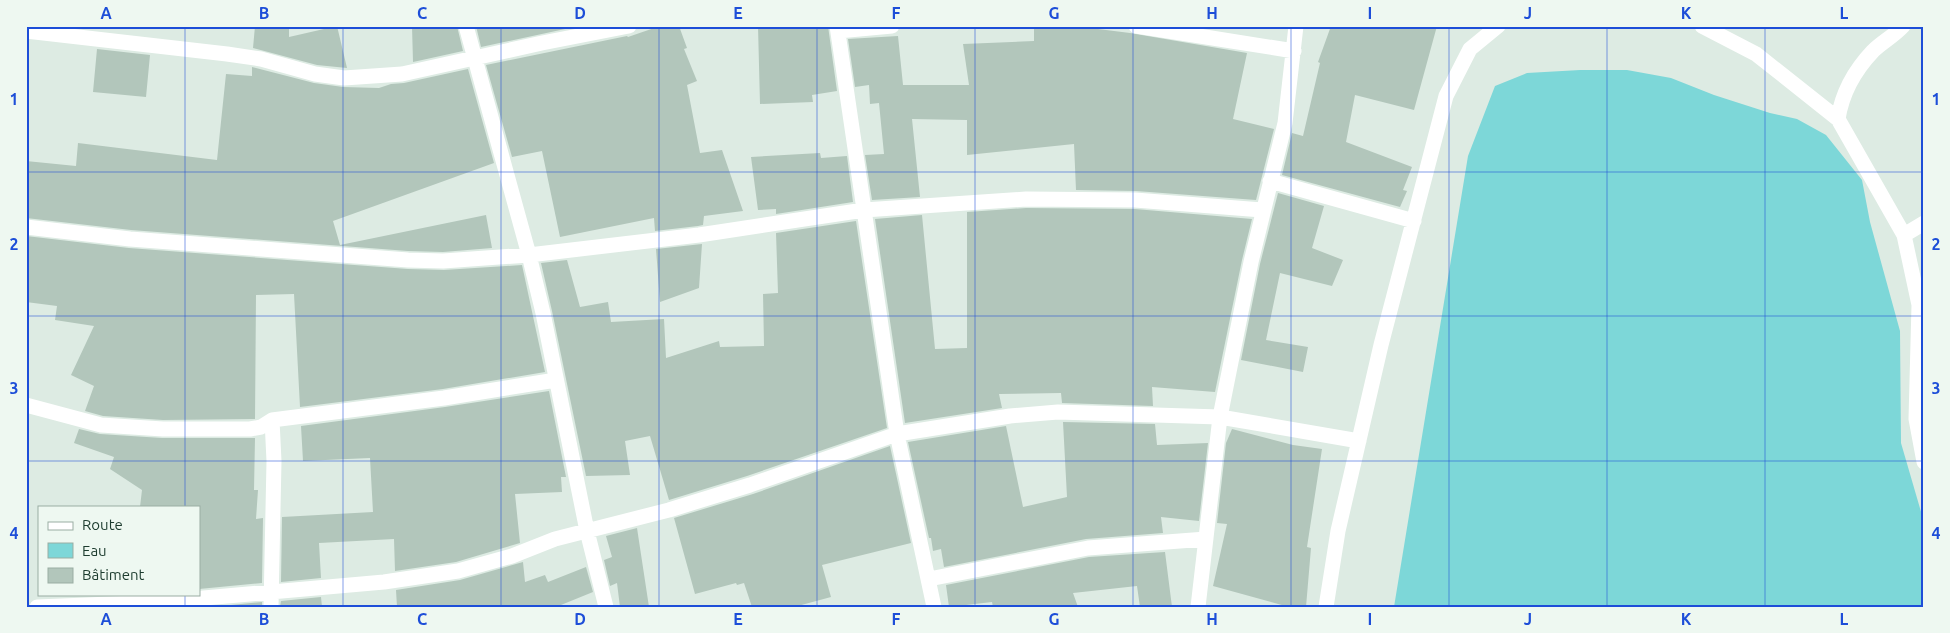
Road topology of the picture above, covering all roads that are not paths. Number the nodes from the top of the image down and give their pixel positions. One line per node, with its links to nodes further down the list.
1 (466, 26): 12 (street)
2 (629, 26): 12 (street)
3 (892, 26): 9 (street)
4 (1136, 26): 11 (street)
5 (1296, 26): 11 (street)
6 (1498, 26): 17 (street)
7 (1702, 26): 13 (street)
8 (1903, 26): 13 (street)
9 (837, 28): 15 (street)
10 (26, 31): 12 (street)
11 (1294, 51): 14 (street)
12 (476, 59): 21 (street)
13 (1838, 119): 20 (street)
14 (1270, 181): 16 (street); 17 (street)
15 (864, 210): 16 (street); 21 (street); 26 (street)
16 (1262, 210): 24 (street)
17 (1414, 221): 28 (street)
18 (1924, 223): 20 (street)
19 (26, 227): 21 (street)
20 (1904, 234): 27 (street)
21 (529, 255): 22 (street)
22 (556, 380): 25 (street); 30 (street)
23 (26, 405): 25 (street)
24 (1220, 417): 26 (street); 28 (street); 31 (street)
25 (272, 420): 33 (street)
26 (897, 434): 30 (street); 32 (street)
27 (1922, 440): 29 (street)
28 (1359, 441): 38 (street)
29 (1924, 462)
30 (587, 531): 33 (street); 35 (street)
31 (1206, 539): 32 (street); 37 (street)
32 (928, 579): 36 (street)
33 (271, 599): 34 (street)
34 (37, 607)
35 (606, 607)
36 (934, 607)
37 (1198, 607)
38 (1326, 607)

